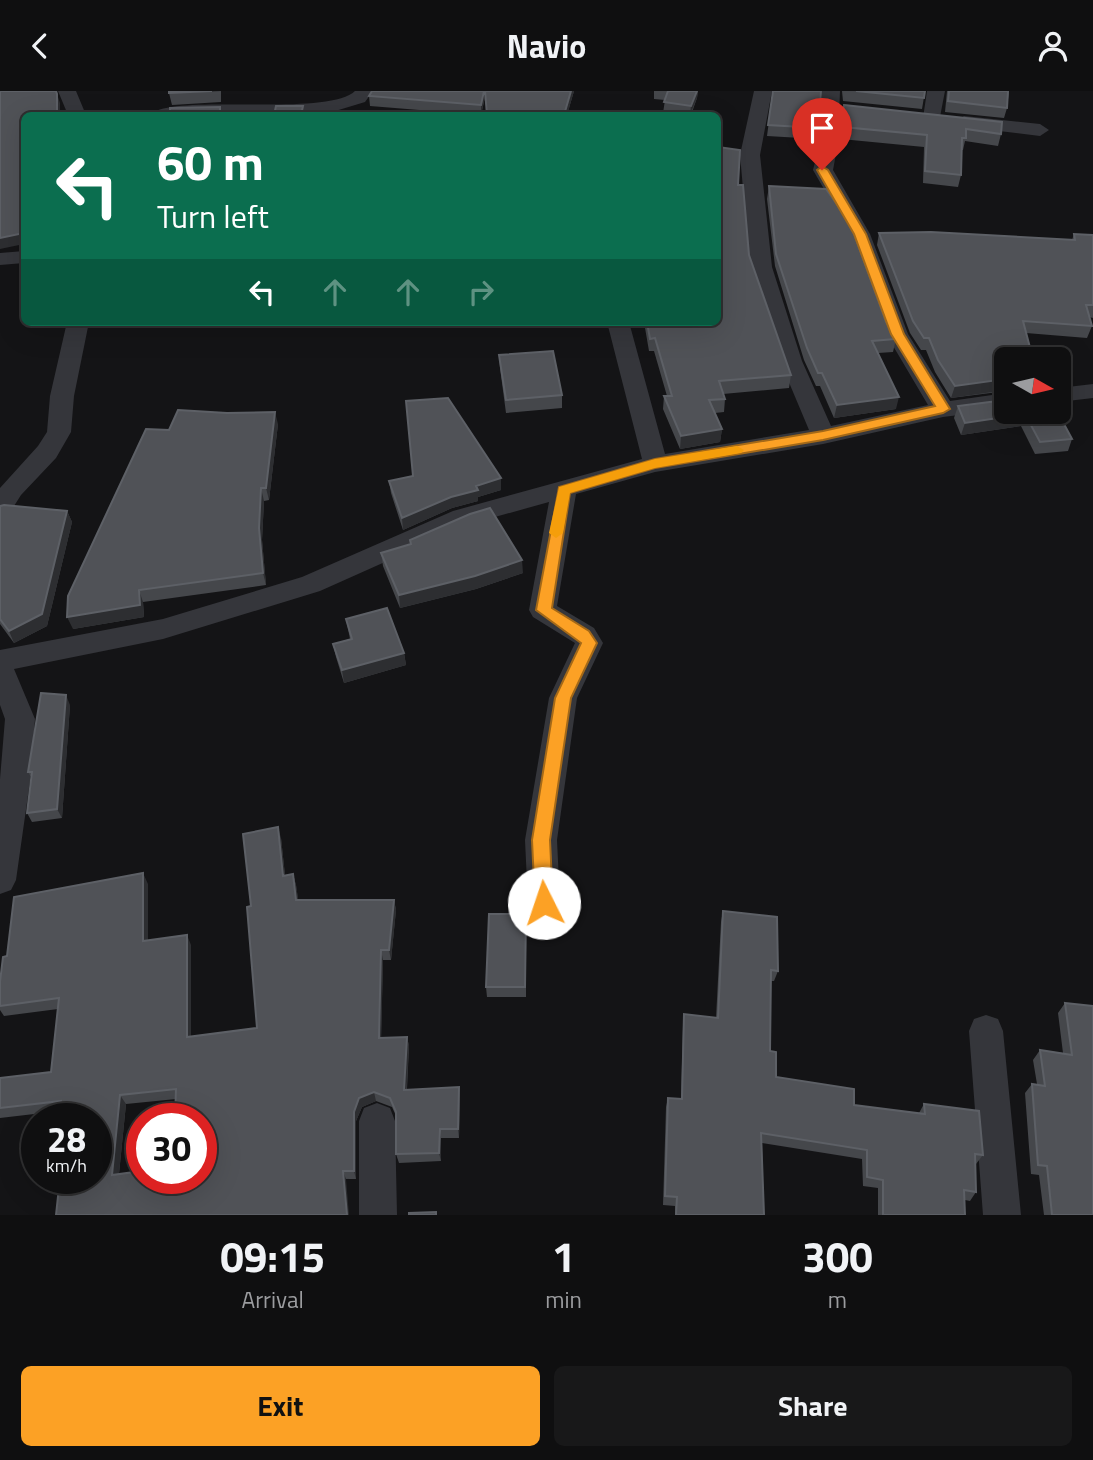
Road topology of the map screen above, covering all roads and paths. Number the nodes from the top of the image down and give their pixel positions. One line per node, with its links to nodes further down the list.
1 (67, 91): 7 (street)
2 (364, 91): 8 (street)
3 (763, 91): 18 (street)
4 (936, 91): 9 (street)
5 (830, 99): 6 (street); 17 (street)
6 (854, 110)
7 (76, 112)
8 (191, 112)
9 (1040, 130)
10 (21, 257): 11 (street)
11 (0, 259)
12 (77, 326): 21 (street)
13 (619, 326): 19 (street)
14 (1093, 391): 15 (street)
15 (1071, 394)
16 (994, 403): 17 (street)
17 (943, 409): 18 (street)
18 (823, 436): 19 (street)
19 (655, 464): 20 (street)
20 (564, 490): 22 (street); 25 (street)
21 (0, 508)
22 (0, 661)
23 (0, 670): 24 (street)
24 (0, 880)
25 (544, 903)
26 (986, 1031): 29 (street)
27 (377, 1121): 28 (street)
28 (378, 1215)
29 (1002, 1215)

